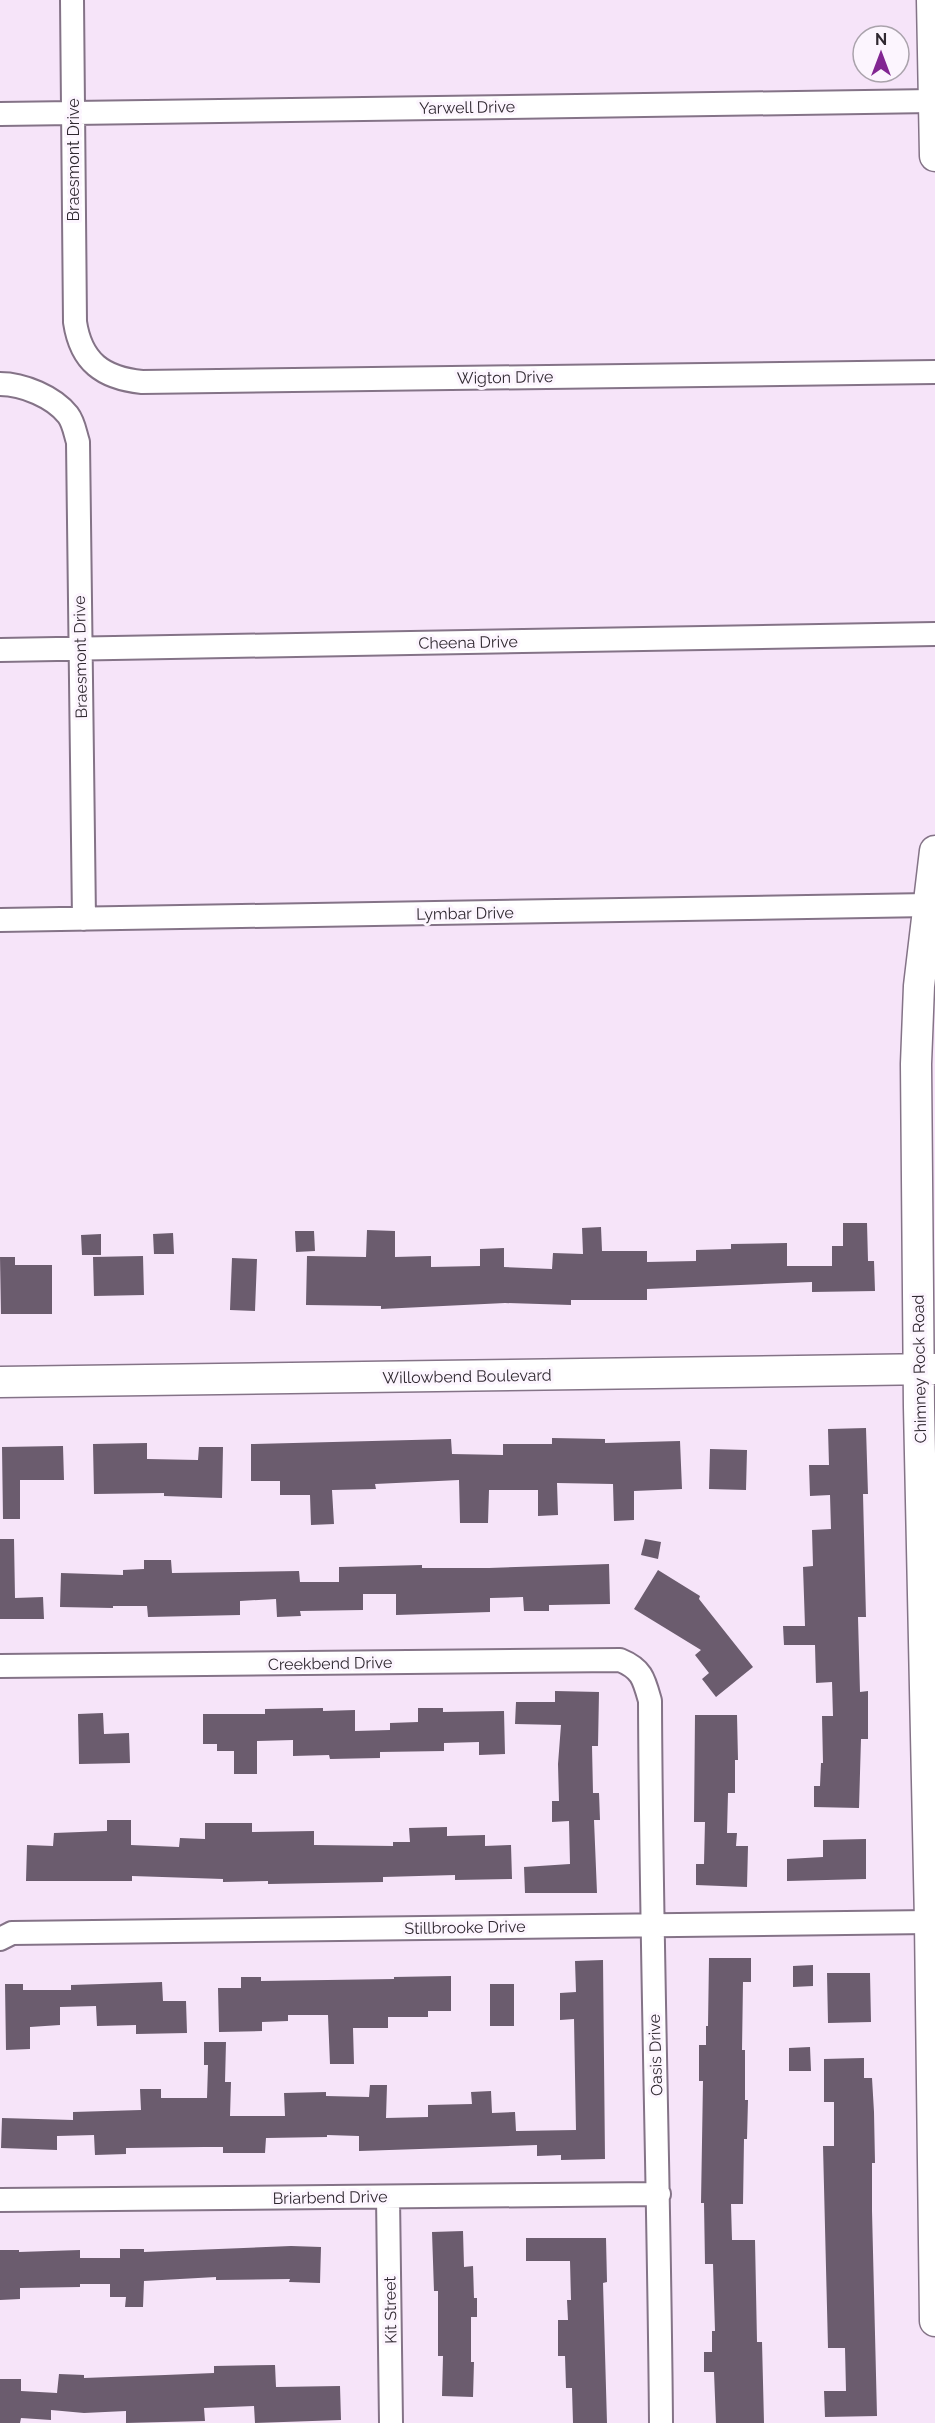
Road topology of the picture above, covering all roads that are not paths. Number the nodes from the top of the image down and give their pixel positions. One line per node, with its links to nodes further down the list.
1 (72, 0): 4 (street, Braesmont Drive)
2 (932, 0): 3 (main road)
3 (933, 101): 4 (street, Yarwell Drive); 6 (main road)
4 (73, 113): 5 (street, Yarwell Drive); 7 (street, Braesmont Drive)
5 (0, 114)
6 (935, 156)
7 (84, 353): 8 (street, Wigton Drive)
8 (935, 372)
9 (0, 384): 11 (street, Braesmont Drive)
10 (935, 634): 11 (street, Cheena Drive)
11 (80, 649): 12 (street, Cheena Drive); 15 (street, Braesmont Drive)
12 (0, 650)
13 (935, 851): 14 (main road, Chimney Rock Road)
14 (930, 905): 15 (street, Lymbar Drive); 17 (main road, Chimney Rock Road)
15 (84, 919): 16 (street, Lymbar Drive)
16 (0, 921)
17 (927, 1369): 18 (main road, Willowbend Boulevard); 21 (main road, Chimney Rock Road)
18 (0, 1382)
19 (0, 1666): 20 (street, Creekbend Drive)
20 (646, 1688): 22 (street, Oasis Drive)
21 (930, 1922): 22 (street, Stillbrooke Drive); 27 (main road, Chimney Rock Road)
22 (651, 1925): 23 (street, Stillbrooke Drive); 24 (street, Oasis Drive)
23 (0, 1939)
24 (659, 2194): 25 (street, Briarbend Drive); 29 (street, Oasis Drive)
25 (388, 2197): 26 (street, Briarbend Drive); 28 (street, Kit Street)
26 (0, 2200)
27 (935, 2321)
28 (391, 2423)
29 (662, 2423)

